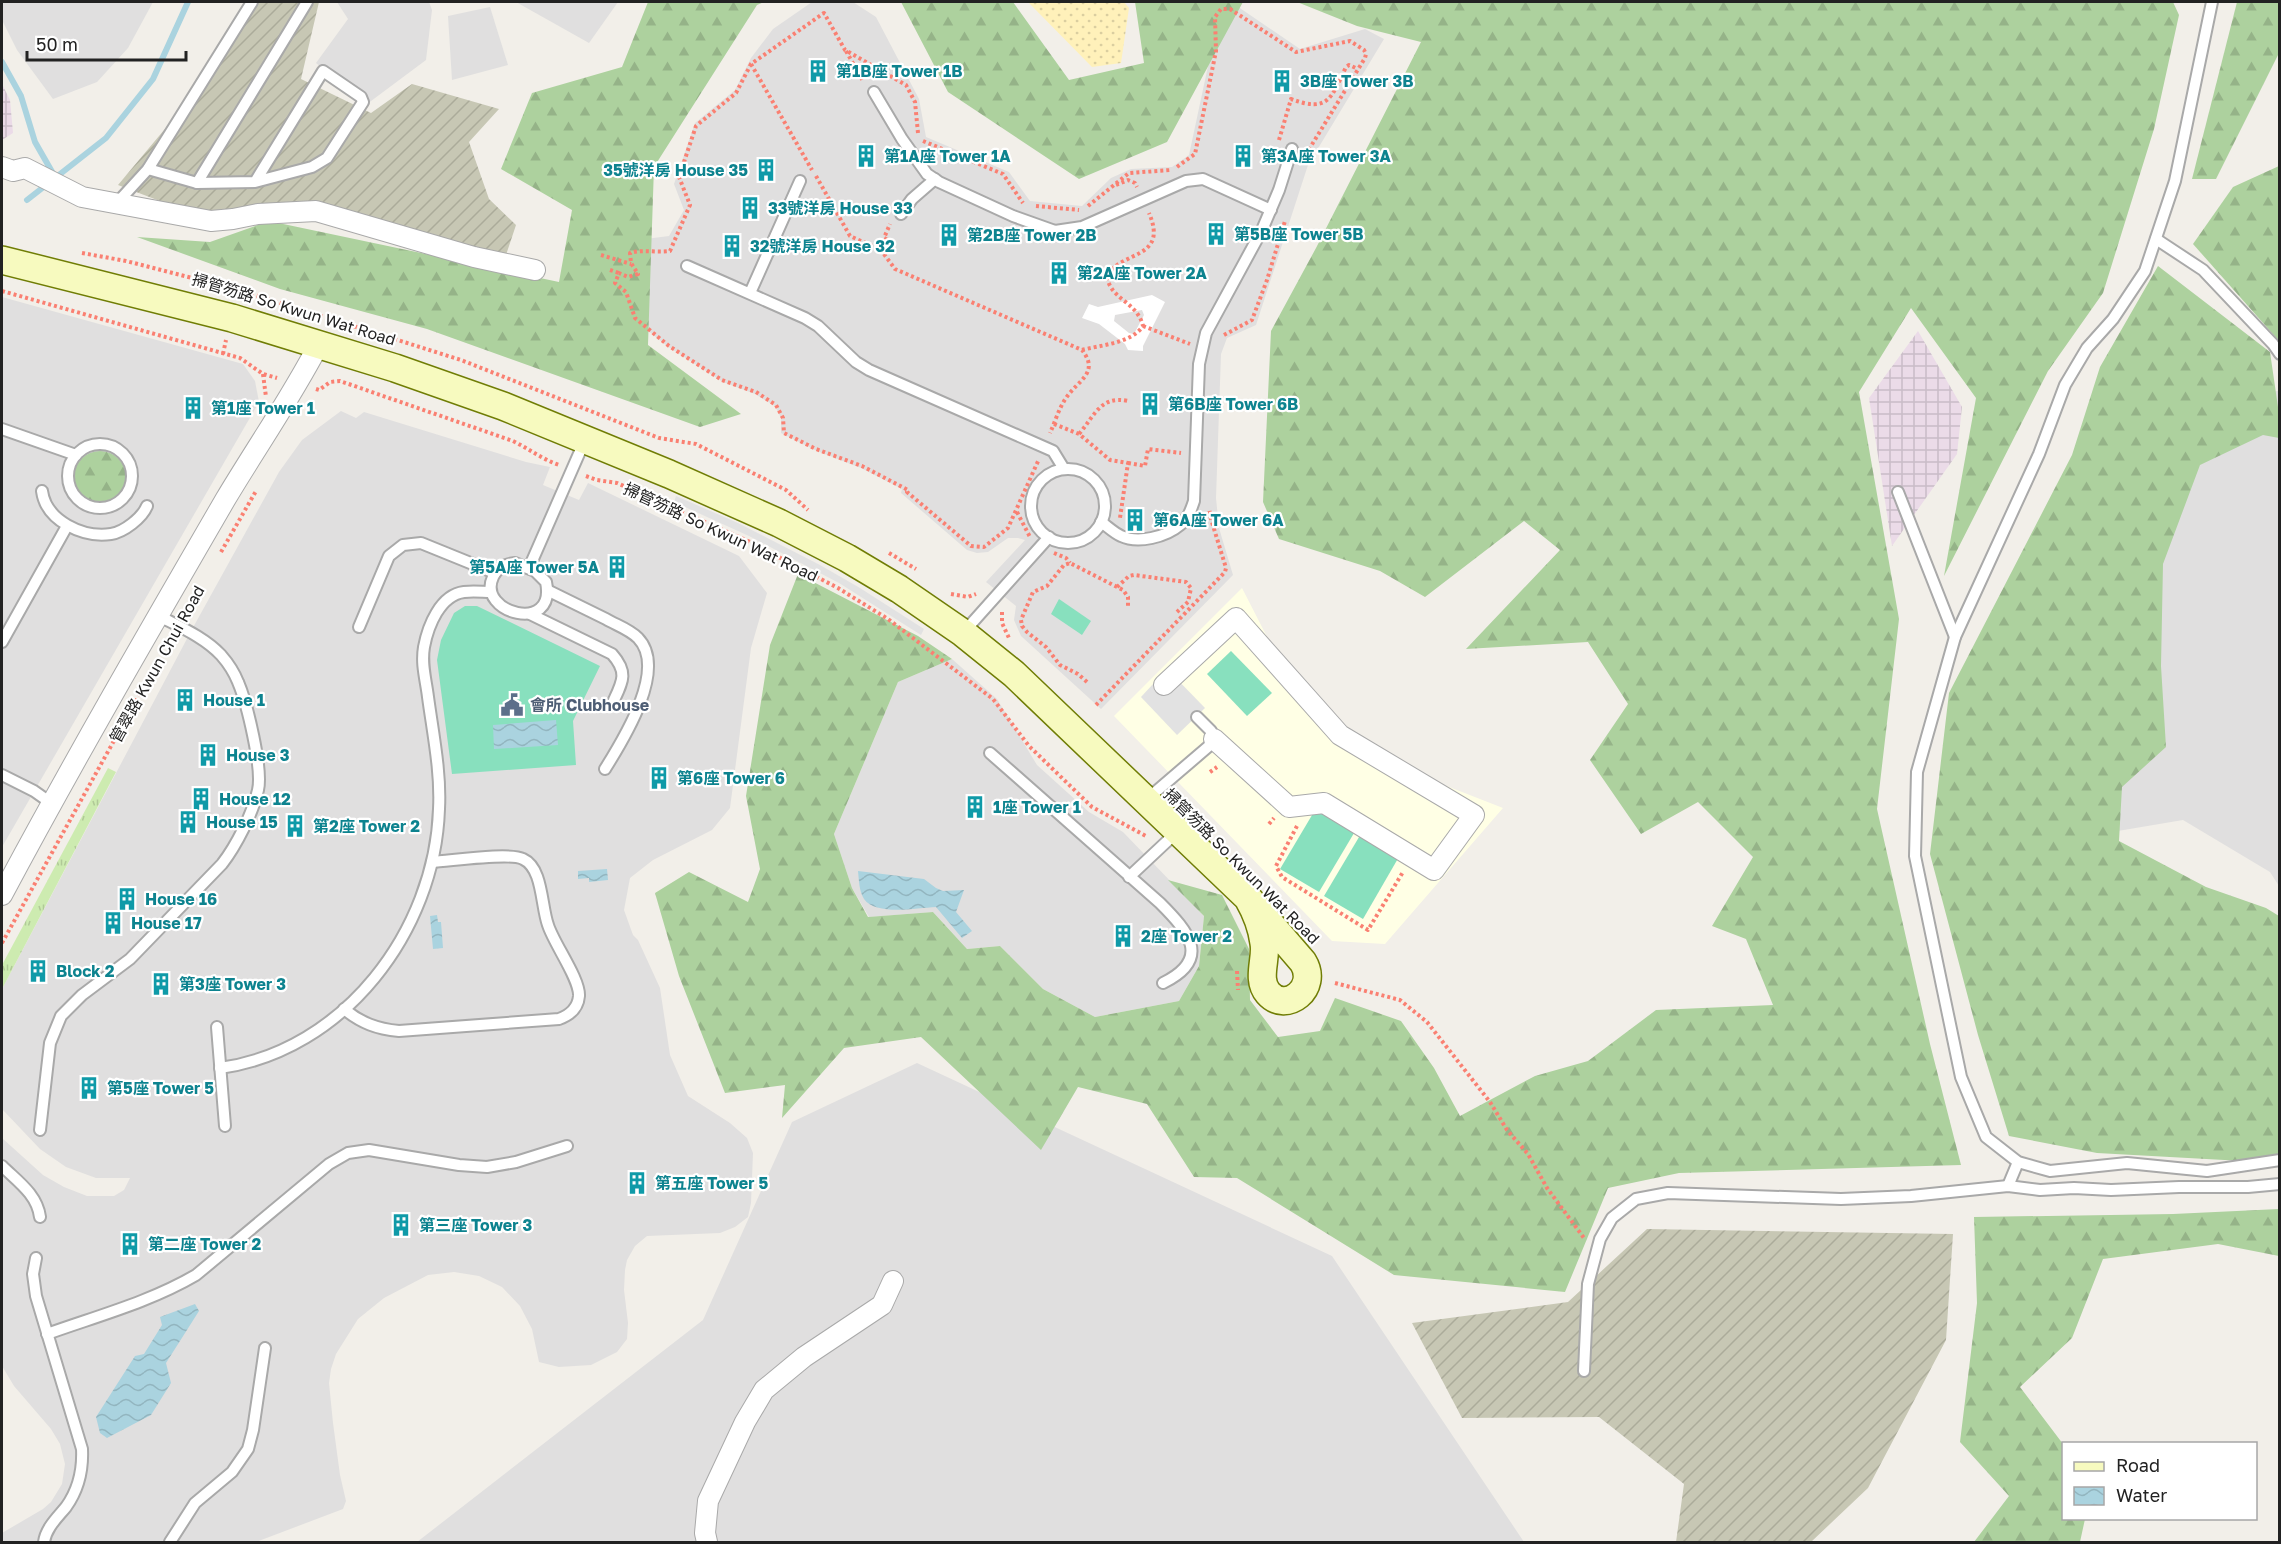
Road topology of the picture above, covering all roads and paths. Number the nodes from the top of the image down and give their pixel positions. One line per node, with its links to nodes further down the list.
1 (252, 2): 11 (lane)
2 (307, 2): 15 (lane)
3 (2212, 2): 23 (lane)
4 (846, 50): 5 (path); 6 (path); 7 (path)
5 (751, 64): 18 (path); 28 (path)
6 (1358, 69): 8 (path); 9 (path)
7 (874, 92): 12 (lane)
8 (1292, 149): 20 (lane)
9 (1306, 157)
10 (2, 167): 19 (street)
11 (148, 169): 15 (lane); 19 (lane)
12 (935, 179): 17 (lane); 22 (lane)
13 (801, 181): 16 (lane)
14 (255, 182): 14 (lane); 15 (lane)
15 (197, 183)
16 (792, 200): 18 (path); 34 (lane)
17 (1143, 201): 20 (lane); 35 (path)
18 (831, 202): 24 (path)
19 (117, 203): 30 (street)
20 (1270, 210): 50 (lane)
21 (1288, 211): 37 (path)
22 (899, 219): 24 (path)
23 (2156, 239): 40 (lane); 83 (lane)
24 (883, 252): 39 (path)
25 (81, 253): 60 (path, 掃管笏路 So Kwun Wat Road)
26 (601, 255): 28 (path)
27 (2, 260): 38 (street, 掃管笏路 So Kwun Wat Road)
28 (632, 264): 32 (path)
29 (687, 266): 34 (lane)
30 (535, 270)
31 (610, 270): 32 (path)
32 (619, 273): 65 (path)
33 (2, 291): 41 (path, 掃管笏路 So Kwun Wat Road)
34 (750, 293): 53 (lane)
35 (1143, 326): 36 (path); 39 (path)
36 (1173, 338)
37 (1221, 340)
38 (319, 344): 41 (street, 管翠路 Kwun Chui Road); 49 (street, 掃管笏路 So Kwun Wat Road)
39 (1082, 350): 45 (path)
40 (2280, 354)
41 (297, 384): 42 (path, 掃管笏路 So Kwun Wat Road); 79 (street, 管翠路 Kwun Chui Road)
42 (319, 390): 43 (path); 54 (path, 掃管笏路 So Kwun Wat Road)
43 (314, 396)
44 (1128, 401): 48 (path)
45 (1064, 402)
46 (1054, 424): 48 (path)
47 (2, 429): 51 (lane)
48 (1079, 434): 52 (path)
49 (585, 440): 54 (lane); 82 (street, 掃管笏路 So Kwun Wat Road)
50 (1196, 454): 52 (path); 63 (lane)
51 (76, 455): 51 (lane)
52 (1128, 463): 63 (path)
53 (1064, 469): 61 (lane); 64 (lane)
54 (572, 470): 68 (lane); 98 (path, 掃管笏路 So Kwun Wat Road)
55 (261, 483): 67 (path)
56 (42, 491): 62 (lane)
57 (1898, 492): 83 (lane)
58 (147, 506): 62 (lane)
59 (1209, 506): 89 (path)
60 (814, 514)
61 (1101, 522): 63 (lane); 64 (lane)
62 (67, 526): 84 (lane)
63 (1117, 533)
64 (1049, 537): 65 (lane)
65 (1042, 548): 75 (lane)
66 (885, 551): 70 (path)
67 (219, 554)
68 (529, 568): 69 (lane); 72 (lane)
69 (495, 573): 74 (lane); 81 (lane)
70 (924, 576)
71 (1117, 587): 76 (path); 77 (path); 86 (path)
72 (547, 590): 78 (lane); 93 (lane)
73 (943, 591): 75 (path)
74 (491, 592): 78 (lane); 102 (lane)
75 (998, 596): 82 (lane); 85 (path)
76 (1128, 607)
77 (1177, 612)
78 (530, 614): 88 (lane)
79 (159, 616): 80 (lane); 96 (street, 管翠路 Kwun Chui Road)
80 (177, 626): 106 (path, 管翠路 Kwun Chui Road); 117 (lane)
81 (359, 627)
82 (963, 633): 95 (street, 掃管笏路 So Kwun Wat Road)
83 (1955, 637): 120 (lane)
84 (2, 642)
85 (1011, 643)
86 (1087, 682)
87 (1164, 685): 101 (street)
88 (614, 700)
89 (1096, 705)
90 (1197, 717): 91 (lane)
91 (1214, 739): 95 (lane); 97 (street)
92 (990, 753): 103 (lane)
93 (604, 769)
94 (2, 775): 96 (lane)
95 (1146, 800): 98 (street, 掃管笏路 So Kwun Wat Road)
96 (51, 803): 104 (street, 管翠路 Kwun Chui Road)
97 (1309, 805): 100 (path); 101 (street)
98 (1169, 839): 103 (lane); 105 (street, 掃管笏路 So Kwun Wat Road)
99 (1278, 845): 100 (path)
100 (1285, 849): 101 (path)
101 (1412, 857)
102 (432, 862): 113 (lane); 113 (lane)
103 (1129, 877): 109 (lane)
104 (2, 895)
105 (1248, 898)
106 (2, 943)
107 (1237, 968): 112 (path)
108 (1333, 974): 111 (path)
109 (1163, 983)
110 (1335, 983): 125 (path)
111 (1331, 990)
112 (1242, 999)
113 (344, 1009): 115 (lane)
114 (217, 1027): 115 (lane)
115 (220, 1068): 116 (lane)
116 (225, 1126)
117 (40, 1130)
118 (567, 1146): 128 (lane)
119 (2280, 1160): 120 (lane)
120 (2018, 1162): 123 (lane)
121 (2, 1166): 124 (lane)
122 (2280, 1184): 123 (lane)
123 (2008, 1186): 130 (lane)
124 (40, 1217)
125 (1585, 1240)
126 (36, 1258): 128 (lane)
127 (893, 1281): 133 (street)
128 (47, 1334): 131 (lane)
129 (264, 1348): 132 (lane)
130 (1584, 1371)
131 (44, 1542)
132 (170, 1542)
133 (707, 1542)

